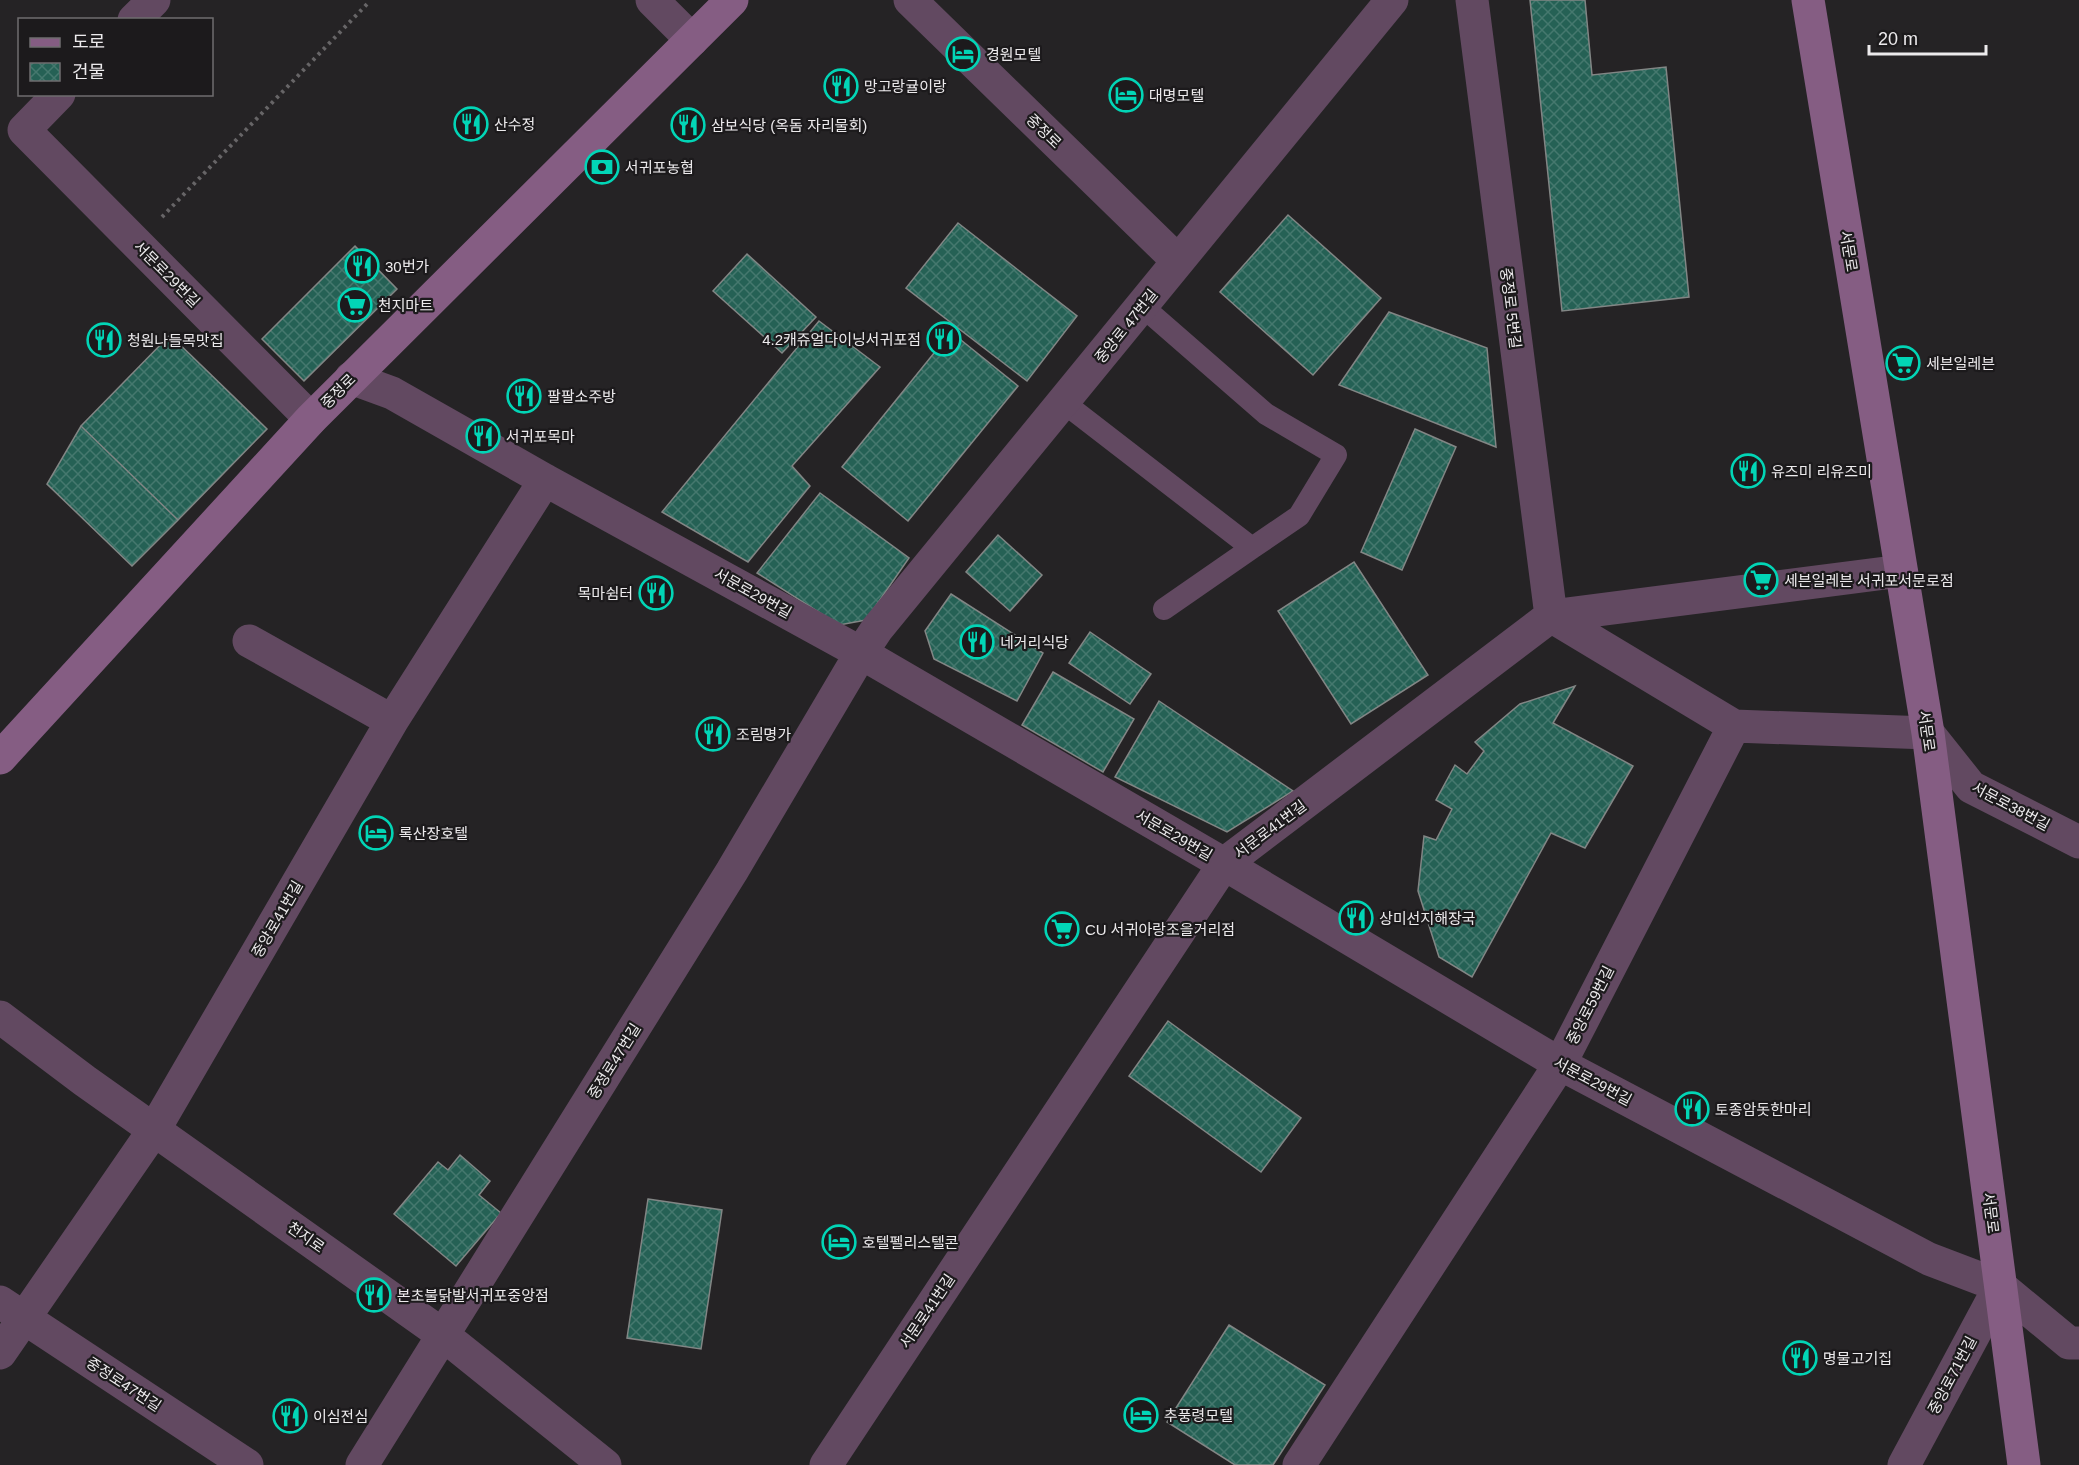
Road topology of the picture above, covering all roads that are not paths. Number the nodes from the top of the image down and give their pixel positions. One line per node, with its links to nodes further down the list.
1 (154, 0): 8 (street)
2 (651, 0): 9 (street)
3 (732, 0): 9 (street, 중정로)
4 (910, 0): 12 (street, 중정로)
5 (1392, 0): 12 (street, 중앙로 47번길)
6 (1472, 0): 21 (street, 중정로 5번길)
7 (1808, 0): 19 (street, 서문로)
8 (136, 18)
9 (692, 40): 14 (street, 중정로)
10 (56, 96): 11 (street)
11 (12, 127): 16 (street, 서문로29번길)
12 (1178, 261): 13 (street, 중앙로 47번길)
13 (1142, 306): 15 (street, 중앙로 47번길); 18 (lane)
14 (351, 378): 16 (street, 중정로); 17 (street, 서문로29번길)
15 (1063, 402): 18 (lane); 23 (street, 중앙로 47번길)
16 (311, 419): 27 (street, 중정로)
17 (545, 480): 23 (street, 서문로29번길); 24 (street, 중앙로41번길)
18 (1252, 548): 20 (lane)
19 (1901, 571): 21 (street, 서문로41번길); 26 (street, 서문로)
20 (1164, 609)
21 (1551, 616): 25 (street); 29 (street, 서문로41번길)
22 (249, 641): 24 (street)
23 (861, 653): 29 (street, 서문로29번길); 35 (street, 중정로47번길)
24 (392, 721): 32 (street, 중앙로41번길)
25 (1734, 726): 26 (street); 31 (street, 중앙로59번길)
26 (1928, 733): 28 (street, 서문로38번길); 33 (street, 서문로)
27 (0, 758)
28 (2079, 842)
29 (1224, 864): 31 (street, 서문로29번길); 41 (street, 서문로41번길)
30 (0, 1017): 32 (street, 천지로)
31 (1560, 1064): 33 (street, 서문로29번길); 42 (street, 중앙로59번길)
32 (154, 1130): 34 (street, 중앙로41번길); 35 (street, 천지로)
33 (2000, 1286): 36 (street, 서문로29번길); 43 (street, 중앙로71번길); 44 (street, 서문로)
34 (12, 1310): 37 (street, 중앙로41번길); 38 (street, 중정로47번길)
35 (444, 1335): 39 (street, 중정로47번길); 40 (street, 천지로)
36 (2079, 1343)
37 (0, 1353)
38 (248, 1465)
39 (362, 1465)
40 (605, 1465)
41 (826, 1465)
42 (1299, 1465)
43 (1904, 1465)
44 (2024, 1465)

